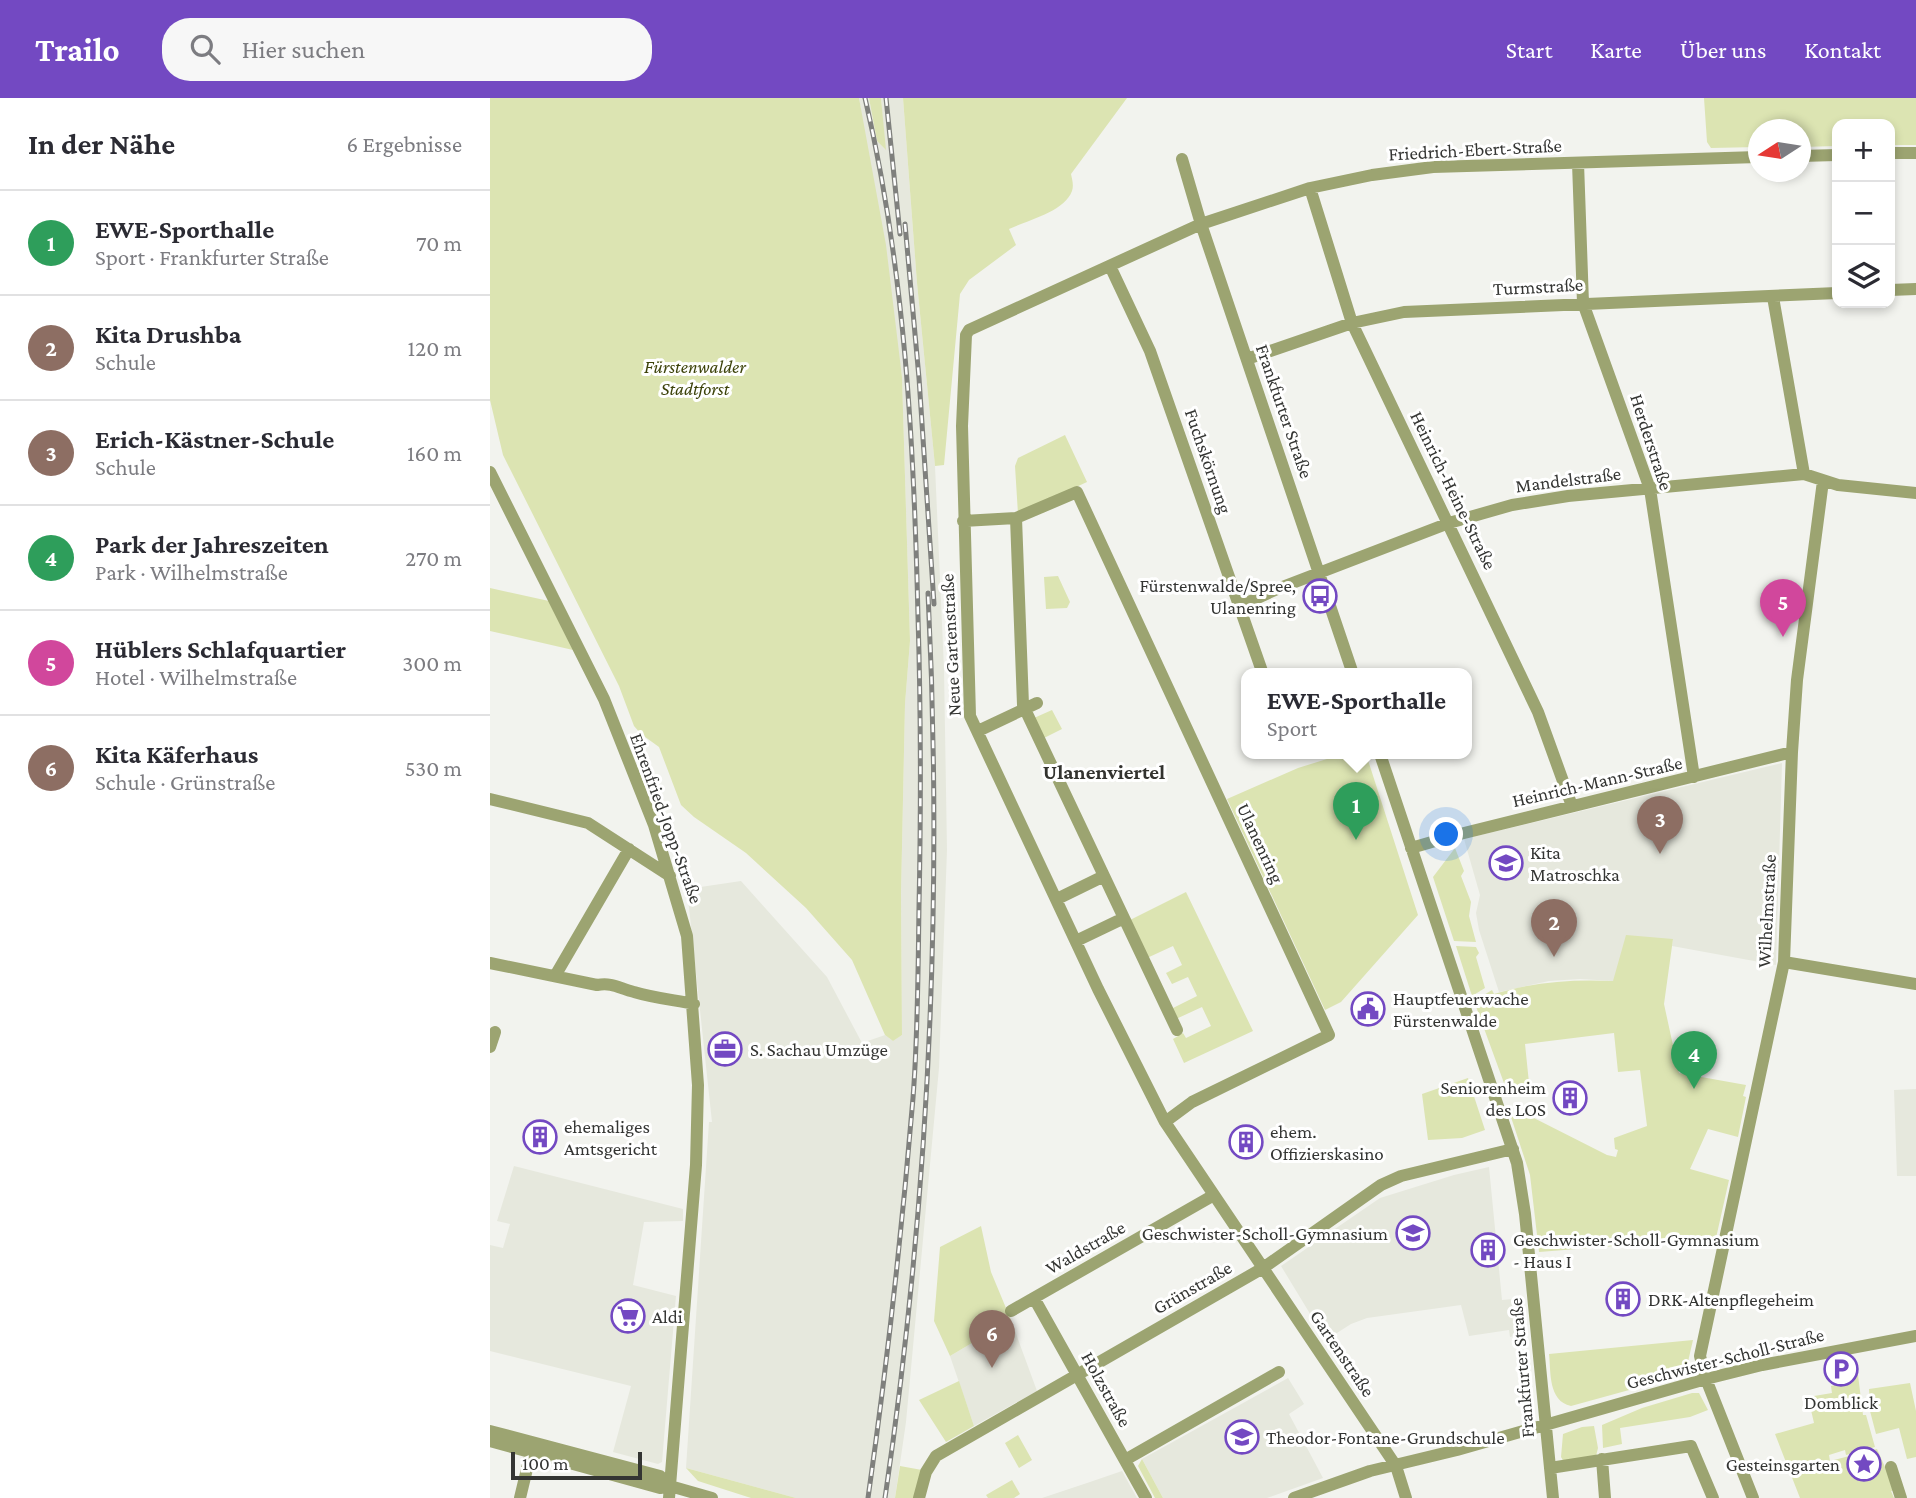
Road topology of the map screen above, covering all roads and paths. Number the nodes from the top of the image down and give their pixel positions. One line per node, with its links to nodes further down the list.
1 (1895, 153): 2 (street)
2 (1916, 153)
3 (1832, 155): 4 (street)
4 (1811, 156)
5 (1748, 157): 7 (street, Friedrich-Ebert-Straße)
6 (1182, 159): 9 (street, Frankfurter Straße)
7 (1578, 163): 8 (street, Friedrich-Ebert-Straße); 15 (street, Herderstraße)
8 (1310, 188): 9 (street, Friedrich-Ebert-Straße); 16 (street, Heinrich-Heine-Straße)
9 (1201, 224): 10 (street, Neue Gartenstraße); 17 (street, Frankfurter Straße)
10 (1110, 266): 24 (street, Neue Gartenstraße); 27 (street, Fuchskörnung)
11 (1916, 289): 12 (street)
12 (1895, 290)
13 (1832, 293): 14 (street, Turmstraße)
14 (1773, 297): 15 (street, Turmstraße); 19 (street)
15 (1583, 303): 16 (street, Turmstraße); 21 (street, Herderstraße)
16 (1352, 323): 17 (street, Turmstraße); 25 (street, Heinrich-Heine-Straße)
17 (1247, 359): 26 (street, Frankfurter Straße)
18 (490, 472): 40 (street, Ehrenfried-Jopp-Straße)
19 (1804, 474): 20 (street, Mandelstraße); 21 (street, Mandelstraße)
20 (1823, 481): 22 (street, Mandelstraße); 33 (street, Wilhelmstraße)
21 (1650, 489): 25 (street, Mandelstraße); 35 (street, Herderstraße)
22 (1916, 493)
23 (1016, 518): 24 (street, Ulanenring); 31 (street); 53 (street, Ulanenring)
24 (963, 521): 32 (street, Neue Gartenstraße)
25 (1449, 523): 26 (street, Mandelstraße); 37 (street, Heinrich-Heine-Straße)
26 (1319, 574): 27 (street, Mandelstraße); 29 (street, Frankfurter Straße)
27 (1240, 606): 28 (street, Fuchskörnung)
28 (1260, 668)
29 (1351, 668)
30 (1037, 703): 31 (street)
31 (1025, 709): 32 (street); 41 (street)
32 (978, 731): 42 (street, Neue Gartenstraße)
33 (1792, 752): 35 (street, Heinrich-Mann-Straße); 45 (street, Wilhelmstraße)
34 (1382, 759): 38 (street, Frankfurter Straße)
35 (1694, 777): 37 (street, Heinrich-Mann-Straße)
36 (490, 799): 39 (street)
37 (1572, 806): 38 (street, Heinrich-Mann-Straße)
38 (1411, 848): 54 (street, Frankfurter Straße)
39 (629, 849): 40 (street); 47 (street)
40 (670, 876): 49 (street, Ehrenfried-Jopp-Straße)
41 (1104, 876): 42 (street); 43 (street)
42 (1057, 899): 44 (street, Neue Gartenstraße)
43 (1124, 918): 44 (street); 50 (street)
44 (1076, 941): 53 (street, Neue Gartenstraße)
45 (1784, 962): 48 (street); 62 (street, Wilhelmstraße)
46 (490, 963): 47 (street)
47 (555, 976): 49 (street)
48 (1916, 984)
49 (694, 1004): 72 (street, Ehrenfried-Jopp-Straße)
50 (1177, 1030)
51 (495, 1032): 52 (street)
52 (490, 1047)
53 (1165, 1122): 55 (street, Neue Gartenstraße)
54 (1513, 1149): 56 (street, Grünstraße); 63 (street, Frankfurter Straße)
55 (1214, 1195): 56 (street, Neue Gartenstraße); 57 (street, Waldstraße)
56 (1263, 1268): 61 (street, Grünstraße); 69 (street, Gartenstraße)
57 (1034, 1298): 58 (street, Waldstraße); 61 (street, Holzstraße)
58 (1011, 1311)
59 (1916, 1336): 62 (street, Geschwister-Scholl-Straße)
60 (1279, 1372): 68 (street)
61 (1078, 1375): 68 (street, Holzstraße); 76 (street, Grünstraße)
62 (1706, 1378): 63 (street, Geschwister-Scholl-Straße); 82 (street, Wilhelmstraße)
63 (1545, 1424): 69 (street, Geschwister-Scholl-Straße); 71 (street, Frankfurter Straße)
64 (490, 1431): 66 (street)
65 (490, 1441): 66 (street)
66 (532, 1448): 72 (street); 74 (street)
67 (1602, 1459): 71 (street); 80 (street); 81 (street)
68 (1125, 1460): 77 (street, Holzstraße)
69 (1396, 1466): 73 (street, Geschwister-Scholl-Straße); 78 (street, Gartenstraße)
70 (1891, 1467): 83 (street)
71 (1550, 1468): 79 (street, Frankfurter Straße)
72 (669, 1492): 75 (street)
73 (1298, 1497)
74 (520, 1498)
75 (712, 1498)
76 (919, 1498)
77 (1146, 1498)
78 (1406, 1498)
79 (1553, 1498)
80 (1605, 1498)
81 (1713, 1498)
82 (1753, 1498)
83 (1901, 1498)

